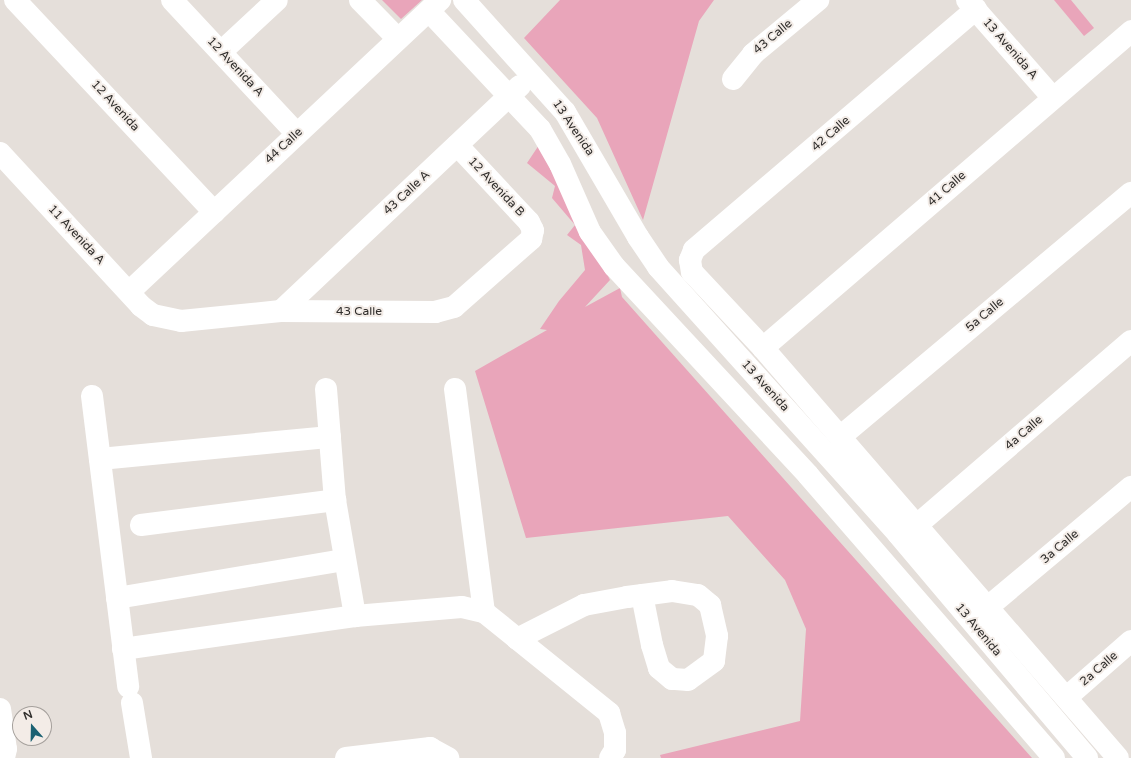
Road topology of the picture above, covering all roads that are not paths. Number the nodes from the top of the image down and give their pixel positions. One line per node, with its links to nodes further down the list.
1 (15, 0): 20 (street, 12 Avenida)
2 (172, 0): 11 (street, 12 Avenida A)
3 (277, 0): 11 (street)
4 (360, 0): 10 (street)
5 (464, 0): 12 (street, 13 Avenida)
6 (818, 0): 13 (street, 43 Calle)
7 (972, 5): 15 (street, 13 Avenida A); 26 (street, 42 Calle)
8 (434, 6): 10 (street, 44 Calle); 14 (street)
9 (1131, 31): 15 (street, 41 Calle)
10 (398, 40): 16 (street, 44 Calle)
11 (221, 52): 16 (street, 12 Avenida A)
12 (533, 75): 14 (street, 43 Calle A); 27 (street, 13 Avenida)
13 (734, 79)
14 (510, 96): 17 (street, 43 Calle A); 28 (street)
15 (1053, 98): 26 (street, 41 Calle)
16 (297, 134): 20 (street, 44 Calle)
17 (457, 145): 21 (street, 12 Avenida B); 23 (street, 43 Calle A)
18 (0, 153): 22 (street, 11 Avenida A)
19 (1131, 193): 33 (street, 5a Calle)
20 (214, 212): 22 (street, 44 Calle)
21 (533, 230): 23 (street, 43 Calle)
22 (128, 292): 24 (street, 11 Avenida A)
23 (281, 311): 24 (street, 43 Calle)
24 (153, 315)
25 (1131, 340): 38 (street, 4a Calle)
26 (763, 348): 33 (street)
27 (744, 363): 28 (street); 57 (street, 13 Avenida)
28 (724, 382): 56 (street)
29 (326, 389): 32 (street)
30 (455, 389): 43 (street)
31 (92, 396): 34 (street)
32 (330, 437): 34 (street); 36 (street)
33 (840, 437): 38 (street)
34 (100, 459): 41 (street)
35 (1131, 487): 42 (street, 3a Calle)
36 (335, 500): 37 (street); 39 (street)
37 (141, 525)
38 (917, 525): 42 (street)
39 (343, 560): 41 (street); 44 (street)
40 (642, 595): 45 (street)
41 (117, 598): 47 (street)
42 (988, 607): 48 (street)
43 (484, 612): 44 (street); 45 (street)
44 (355, 616): 47 (street)
45 (517, 639): 55 (street)
46 (1131, 641): 48 (street, 2a Calle)
47 (123, 649): 52 (street)
48 (1067, 697): 58 (street)
49 (0, 709): 51 (street)
50 (371, 756): 53 (street); 54 (street)
51 (4, 758)
52 (141, 758)
53 (346, 758)
54 (448, 758)
55 (610, 758)
56 (1054, 758)
57 (1087, 758)
58 (1118, 758)

